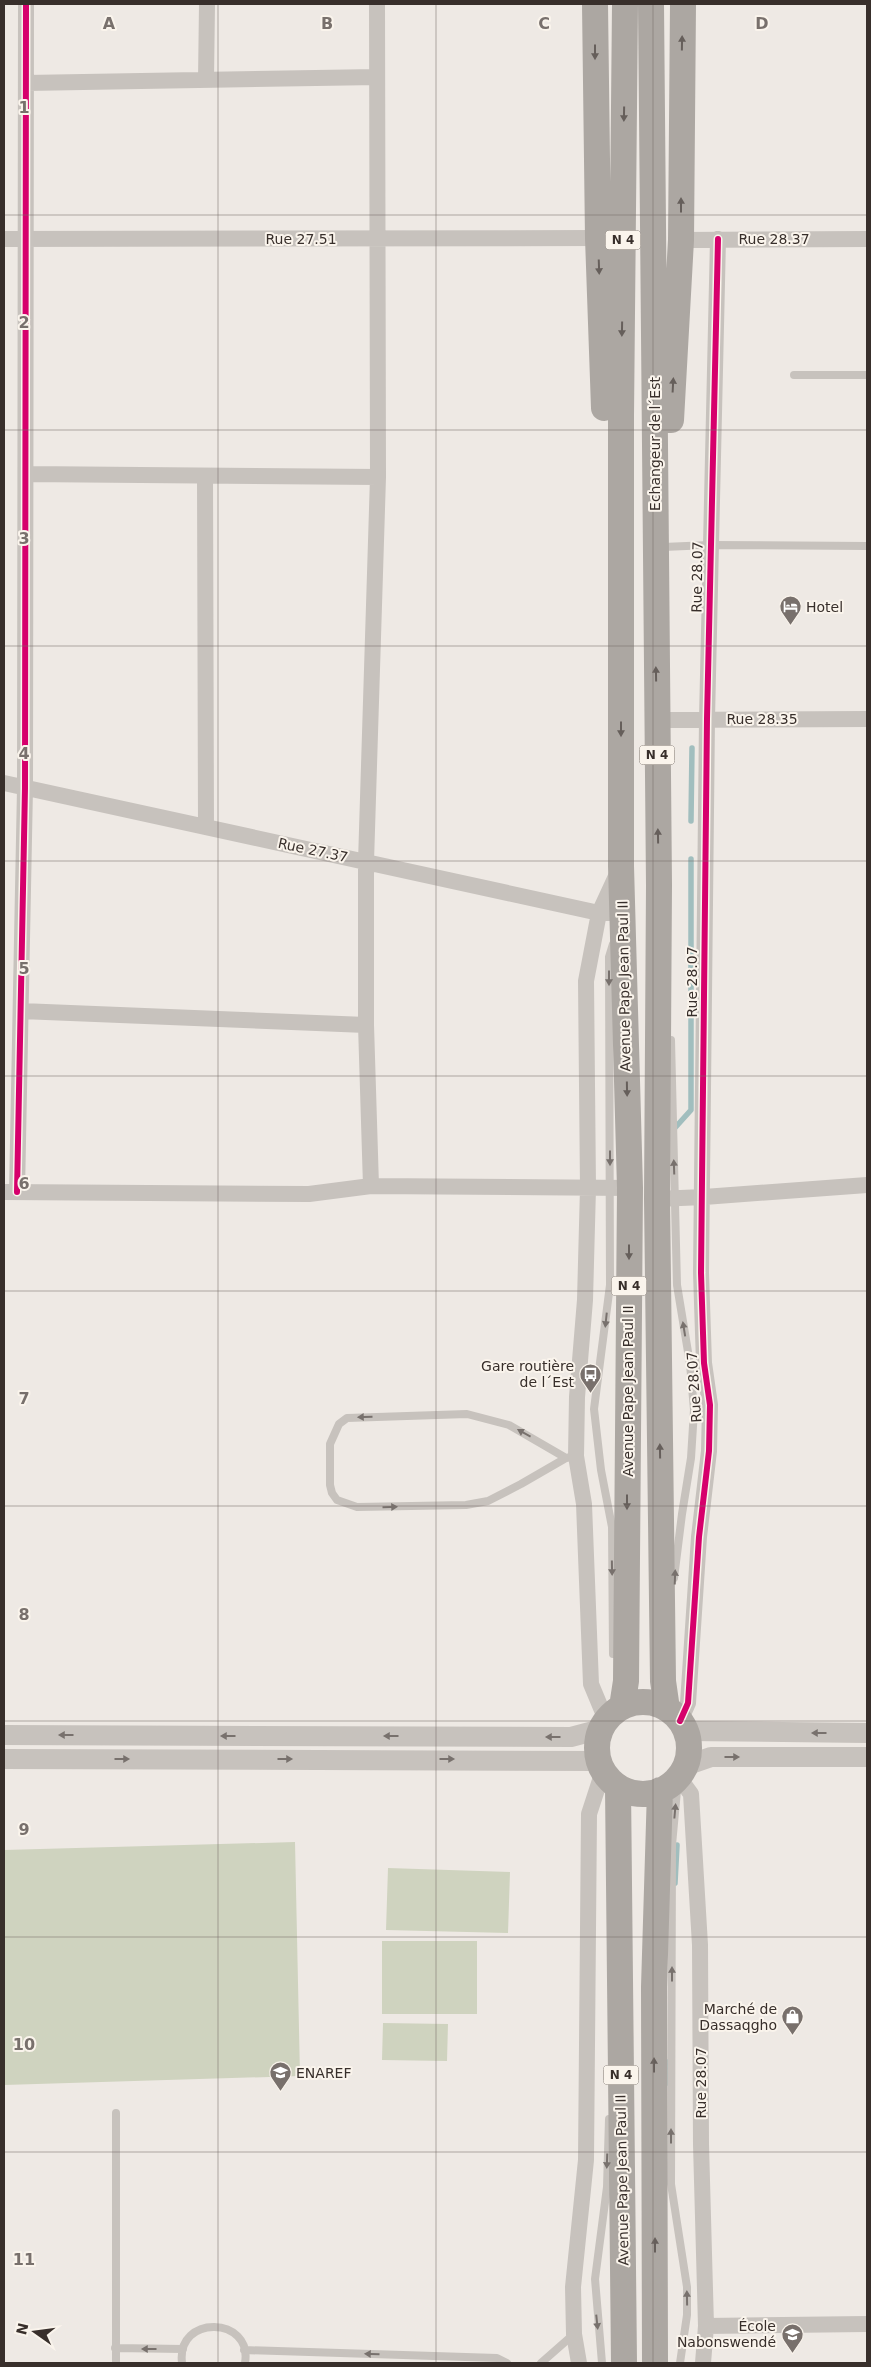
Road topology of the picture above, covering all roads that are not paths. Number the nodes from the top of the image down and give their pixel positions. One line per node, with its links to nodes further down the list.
1 (26, 4): 11 (street)
2 (206, 4): 10 (street)
3 (377, 4): 9 (street)
4 (595, 4): 13 (highway, one-way to 13)
5 (625, 4): 8 (highway, Echangeur de l´Est / N 4)
6 (650, 4): 8 (highway, Echangeur de l´Est / N 4)
7 (683, 4): 17 (highway, one-way to 7)
8 (638, 66): 27 (highway, Echangeur de l´Est / N 4); 28 (highway, Echangeur de l´Est / N 4, one-way to 28)
9 (377, 77): 10 (street); 12 (street)
10 (206, 80): 11 (street)
11 (26, 83): 15 (street)
12 (377, 238): 13 (street, Rue 27.51); 15 (street, Rue 27.51); 23 (street)
13 (598, 238): 28 (highway, one-way to 28)
14 (4, 239): 15 (street, Rue 27.51)
15 (26, 239): 21 (street)
16 (867, 239): 18 (street, Rue 28.37)
17 (681, 240): 18 (street, Rue 28.37); 26 (highway, one-way to 17)
18 (718, 240): 24 (street, Rue 28.07)
19 (794, 375): 20 (lane)
20 (867, 375)
21 (26, 474): 22 (street); 33 (street)
22 (205, 476): 23 (street); 34 (street)
23 (378, 477): 35 (street)
24 (710, 545): 25 (lane); 26 (lane); 29 (street, Rue 28.07)
25 (867, 546)
26 (663, 547): 27 (highway)
27 (655, 626): 31 (highway, Echangeur de l´Est / N 4, one-way to 27)
28 (621, 663): 36 (highway, Echangeur de l´Est / N 4, one-way to 36)
29 (707, 719): 30 (street, Rue 28.35); 31 (street, Rue 28.35); 48 (street, Rue 28.07)
30 (867, 719)
31 (656, 720): 37 (highway, Echangeur de l´Est / N 4, one-way to 31)
32 (4, 783): 33 (street, Rue 27.37)
33 (26, 788): 34 (street, Rue 27.37); 40 (street)
34 (206, 827): 35 (street, Rue 27.37)
35 (366, 862): 38 (street, Rue 27.37); 41 (street)
36 (621, 866): 38 (highway, Avenue Pape Jean Paul II / N 4)
37 (658, 885): 39 (lane); 49 (highway, N 4)
38 (611, 913): 45 (street); 46 (highway, Avenue Pape Jean Paul II / N 4, one-way to 46)
39 (668, 973)
40 (21, 1010): 41 (street); 47 (street)
41 (366, 1025): 44 (street)
42 (671, 1032): 49 (lane, one-way to 42)
43 (867, 1185): 48 (street)
44 (371, 1186): 45 (street); 47 (street)
45 (588, 1188): 46 (street); 50 (street)
46 (619, 1188): 52 (lane, one-way to 52); 54 (highway, Avenue Pape Jean Paul II / N 4, one-way to 54)
47 (10, 1192)
48 (704, 1198): 49 (street); 55 (street, Rue 28.07)
49 (666, 1199): 51 (lane, one-way to 49); 55 (highway, N 4, one-way to 49)
50 (571, 1457): 50 (lane, one-way to 50); 54 (street)
51 (674, 1590)
52 (613, 1663)
53 (673, 1684): 55 (lane)
54 (611, 1714): 55 (highway); 57 (street, one-way to 57); 60 (highway, Avenue Pape Jean Paul II / N 4)
55 (676, 1719): 56 (street, one-way to 55); 61 (highway, N 4)
56 (867, 1734)
57 (4, 1735)
58 (867, 1757): 61 (street, one-way to 58)
59 (4, 1759): 60 (street, one-way to 60)
60 (607, 1774): 61 (highway); 62 (lane); 67 (street); 78 (highway, Avenue Pape Jean Paul II / N 4)
61 (674, 1778): 66 (street, Rue 28.07); 79 (highway, N 4, one-way to 61); 80 (lane, one-way to 61)
62 (610, 1836)
63 (609, 2112): 77 (lane, one-way to 77)
64 (116, 2113): 68 (lane)
65 (867, 2324): 66 (street)
66 (706, 2326): 81 (street, Rue 28.07)
67 (574, 2334): 75 (lane); 76 (street)
68 (115, 2348): 69 (lane, one-way to 68); 71 (lane)
69 (183, 2348): 70 (lane); 72 (lane)
70 (244, 2350): 73 (lane); 74 (lane, one-way to 70)
71 (116, 2363)
72 (182, 2363)
73 (245, 2363)
74 (507, 2363)
75 (542, 2363)
76 (579, 2363)
77 (602, 2363)
78 (624, 2363)
79 (655, 2363)
80 (680, 2363)
81 (703, 2363)

